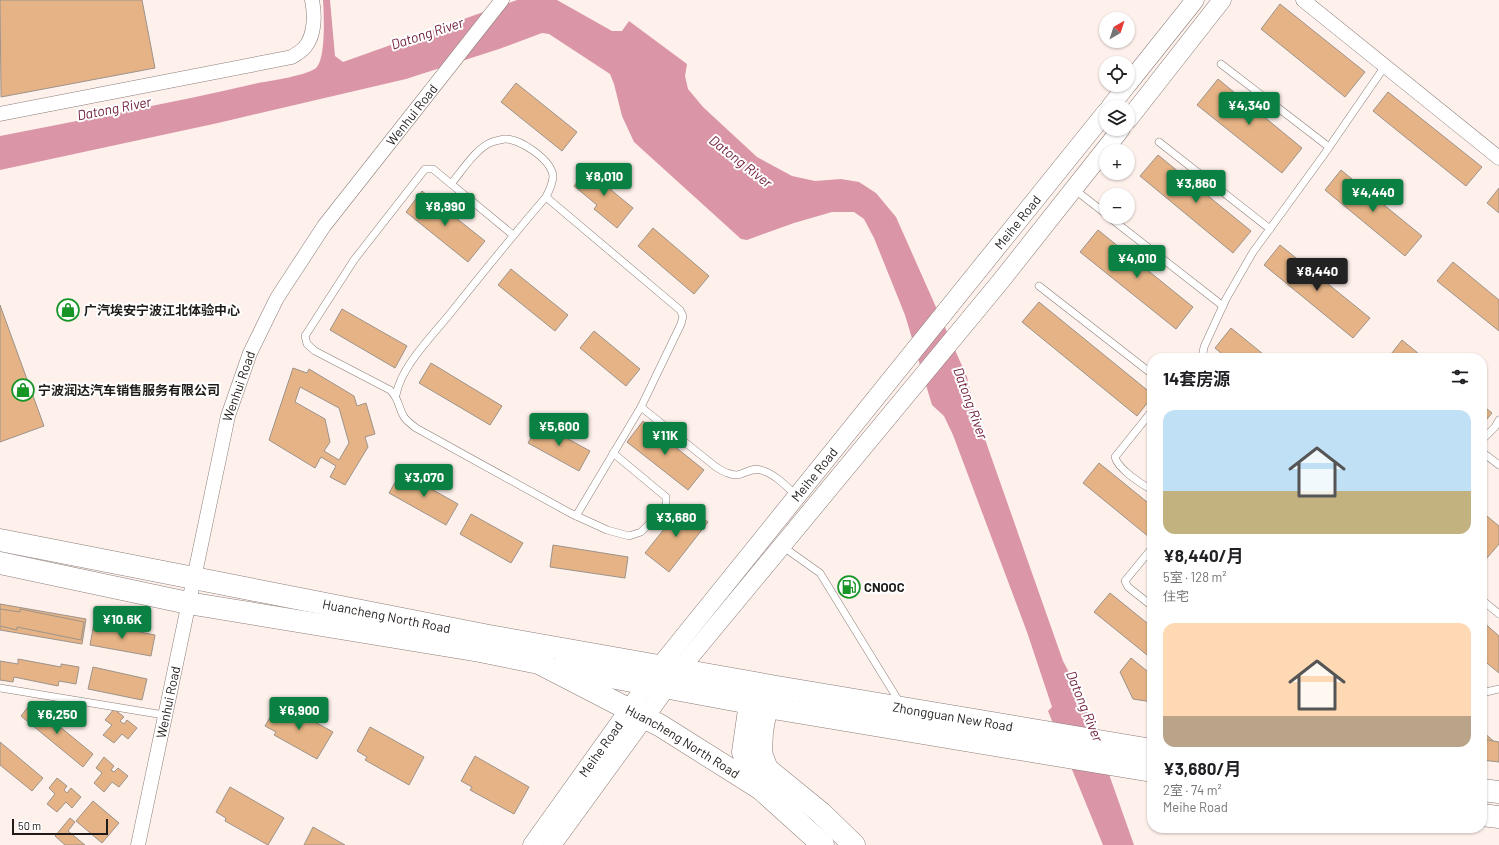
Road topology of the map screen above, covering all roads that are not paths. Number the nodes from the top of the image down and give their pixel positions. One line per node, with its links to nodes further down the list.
1 (312, 0): 12 (street)
2 (502, 0): 44 (street, Wenhui Road)
3 (1195, 0): 8 (street)
4 (1222, 0): 11 (street)
5 (1303, 0): 7 (street)
6 (1221, 64): 16 (lane)
7 (1385, 66): 16 (lane); 17 (street)
8 (1135, 75)
9 (1122, 92): 10 (street)
10 (1115, 100)
11 (1135, 111)
12 (0, 114)
13 (1099, 121): 38 (street, Meihe Road)
14 (1116, 136): 19 (street, Meihe Road)
15 (1159, 142): 23 (lane)
16 (1329, 147): 23 (lane)
17 (1499, 158)
18 (451, 184): 20 (lane); 24 (lane); 29 (lane)
19 (1074, 189): 21 (lane); 41 (street, Meihe Road)
20 (546, 197): 24 (lane); 30 (lane)
21 (1099, 209)
22 (1118, 224): 26 (lane)
23 (1270, 229): 26 (lane)
24 (513, 235): 29 (lane)
25 (1039, 286): 28 (lane)
26 (1223, 306): 27 (lane)
27 (1203, 353)
28 (1147, 370)
29 (396, 395): 39 (lane)
30 (641, 407): 34 (lane); 38 (lane)
31 (1147, 417): 37 (lane)
32 (1499, 420): 33 (lane)
33 (1487, 435)
34 (613, 453): 39 (lane); 39 (lane)
35 (1487, 456): 36 (lane)
36 (1499, 465)
37 (1147, 487)
38 (797, 496): 50 (street, Meihe Road)
39 (576, 516)
40 (0, 540): 44 (main road, Huancheng North Road)
41 (782, 546): 50 (street, Meihe Road); 56 (lane)
42 (1147, 554): 46 (lane)
43 (0, 563): 45 (main road, Huancheng North Road)
44 (194, 578): 45 (street, Wenhui Road); 50 (main road, Huancheng North Road)
45 (188, 602): 49 (main road, Huancheng North Road); 58 (street, Wenhui Road)
46 (1147, 602)
47 (1487, 604): 48 (lane)
48 (1499, 614)
49 (539, 663): 51 (main road, Huancheng North Road); 57 (main road, Huancheng North Road)
50 (670, 668): 51 (street, Meihe Road); 55 (main road, Huancheng North Road)
51 (657, 685): 55 (main road, Huancheng North Road); 57 (street, Meihe Road)
52 (0, 688): 58 (lane)
53 (1499, 690): 54 (lane)
54 (1487, 691)
55 (760, 694): 56 (main road, Zhongguan New Road); 60 (main road, Zhongguan New Road); 61 (main road, Huancheng North Road); 70 (main road)
56 (903, 708): 59 (main road, Zhongguan New Road)
57 (637, 714): 61 (main road, Huancheng North Road); 67 (street, Meihe Road); 68 (street, Meihe Road)
58 (164, 715): 66 (street, Wenhui Road)
59 (1147, 750)
60 (1147, 769)
61 (761, 789): 69 (main road, Huancheng North Road)
62 (1487, 791): 63 (main road)
63 (1499, 792)
64 (1487, 816): 65 (main road)
65 (1499, 817)
66 (138, 845)
67 (532, 845)
68 (552, 845)
69 (823, 845)
70 (854, 845)

